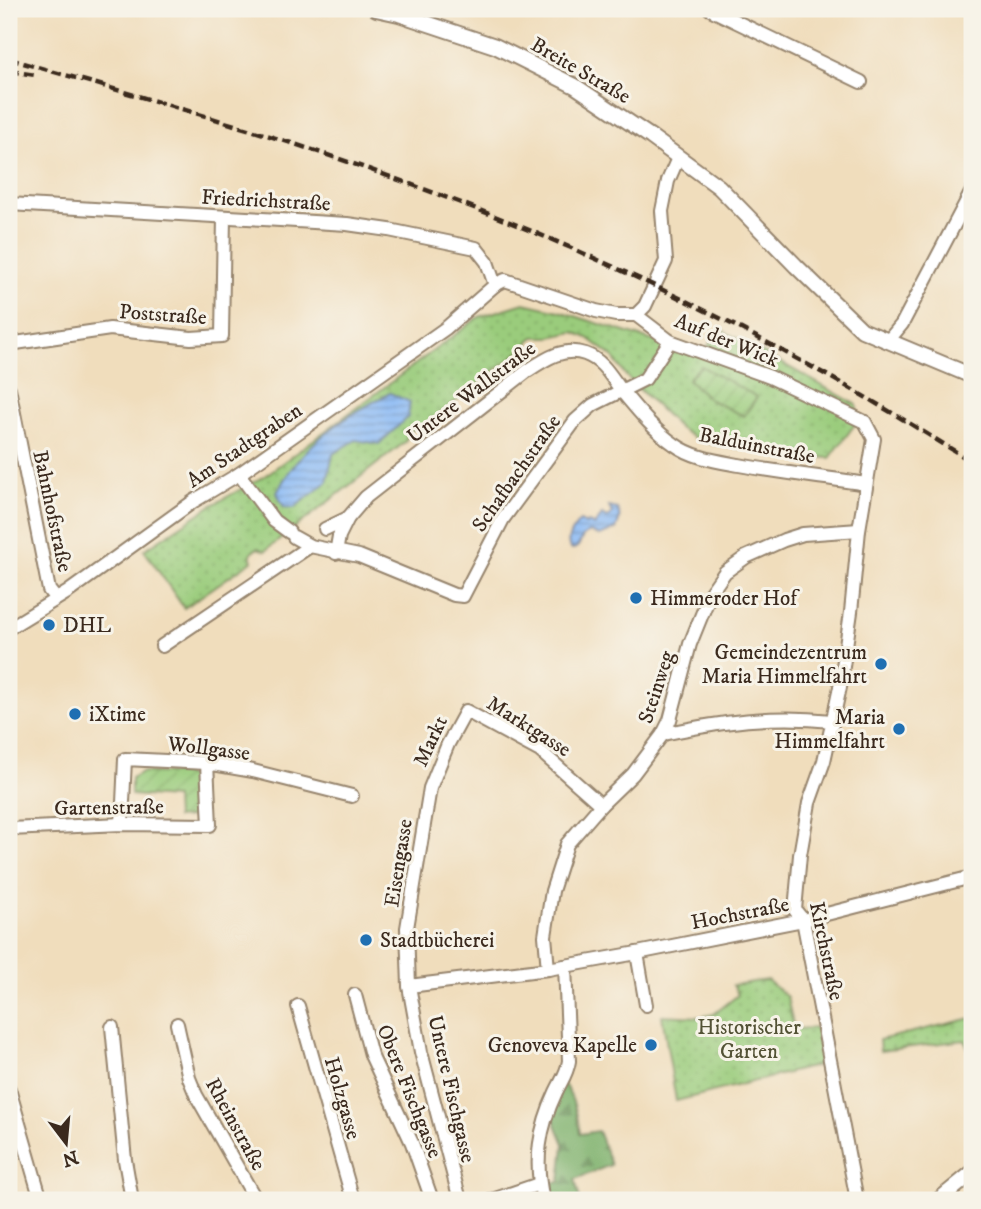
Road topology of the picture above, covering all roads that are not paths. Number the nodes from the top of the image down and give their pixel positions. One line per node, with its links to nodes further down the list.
1 (376, 9): 3 (street, Breite Straße)
2 (710, 9): 4 (street)
3 (400, 11): 5 (street, Breite Straße)
4 (861, 82)
5 (678, 158): 10 (street); 12 (street, Breite Straße)
6 (972, 191): 12 (street)
7 (9, 204): 8 (street, Friedrichstraße)
8 (225, 217): 9 (street, Friedrichstraße); 13 (street, Poststraße)
9 (495, 285): 10 (street); 18 (street, Am Stadtgraben)
10 (636, 315): 11 (street, Auf der Wick)
11 (670, 341): 16 (street, Schafbachstraße); 17 (street, Auf der Wick)
12 (888, 341): 14 (street, Breite Straße)
13 (9, 344)
14 (972, 376)
15 (9, 388): 25 (street, Bahnhofstraße)
16 (622, 392): 19 (street, Balduinstraße); 20 (street, Untere Wallstraße); 24 (street, Schafbachstraße)
17 (865, 422): 19 (street, Kirchstraße)
18 (239, 474): 23 (street); 25 (street, Am Stadtgraben)
19 (866, 484): 22 (street, Kirchstraße)
20 (348, 518): 21 (street, Untere Wallstraße); 24 (street, Untere Wallstraße)
21 (325, 529)
22 (859, 530): 29 (street, Kirchstraße); 30 (street, Steinweg)
23 (310, 546): 24 (street); 27 (street)
24 (335, 553)
25 (56, 599): 26 (street, Am Stadtgraben)
26 (9, 628)
27 (162, 646)
28 (466, 711): 32 (street, Markt); 34 (street, Marktgasse)
29 (832, 721): 30 (street); 38 (street, Kirchstraße)
30 (663, 734): 34 (street, Steinweg)
31 (206, 763): 33 (street, Wollgasse); 35 (street, Wollgasse); 35 (street, Gartenstraße)
32 (430, 788): 42 (street, Eisengasse)
33 (352, 796)
34 (601, 804): 41 (street, Steinweg)
35 (122, 824): 36 (street, Gartenstraße)
36 (9, 829)
37 (972, 877): 38 (street, Hochstraße)
38 (803, 920): 39 (street, Hochstraße); 59 (street, Kirchstraße)
39 (637, 953): 40 (street, Hochstraße); 44 (street)
40 (565, 967): 41 (street, Hochstraße); 50 (street)
41 (548, 969): 42 (street, Hochstraße)
42 (409, 986): 56 (street, Untere Fischgasse)
43 (355, 995): 55 (street, Obere Fischgasse)
44 (646, 1005)
45 (298, 1006): 54 (street, Holzgasse)
46 (177, 1024): 53 (street, Rheinstraße)
47 (112, 1027): 52 (street)
48 (9, 1089): 51 (street)
49 (972, 1173): 60 (street)
50 (539, 1184): 57 (street); 58 (street)
51 (41, 1200)
52 (132, 1200)
53 (256, 1200)
54 (352, 1200)
55 (432, 1200)
56 (460, 1200)
57 (492, 1200)
58 (542, 1200)
59 (857, 1200)
60 (939, 1200)

